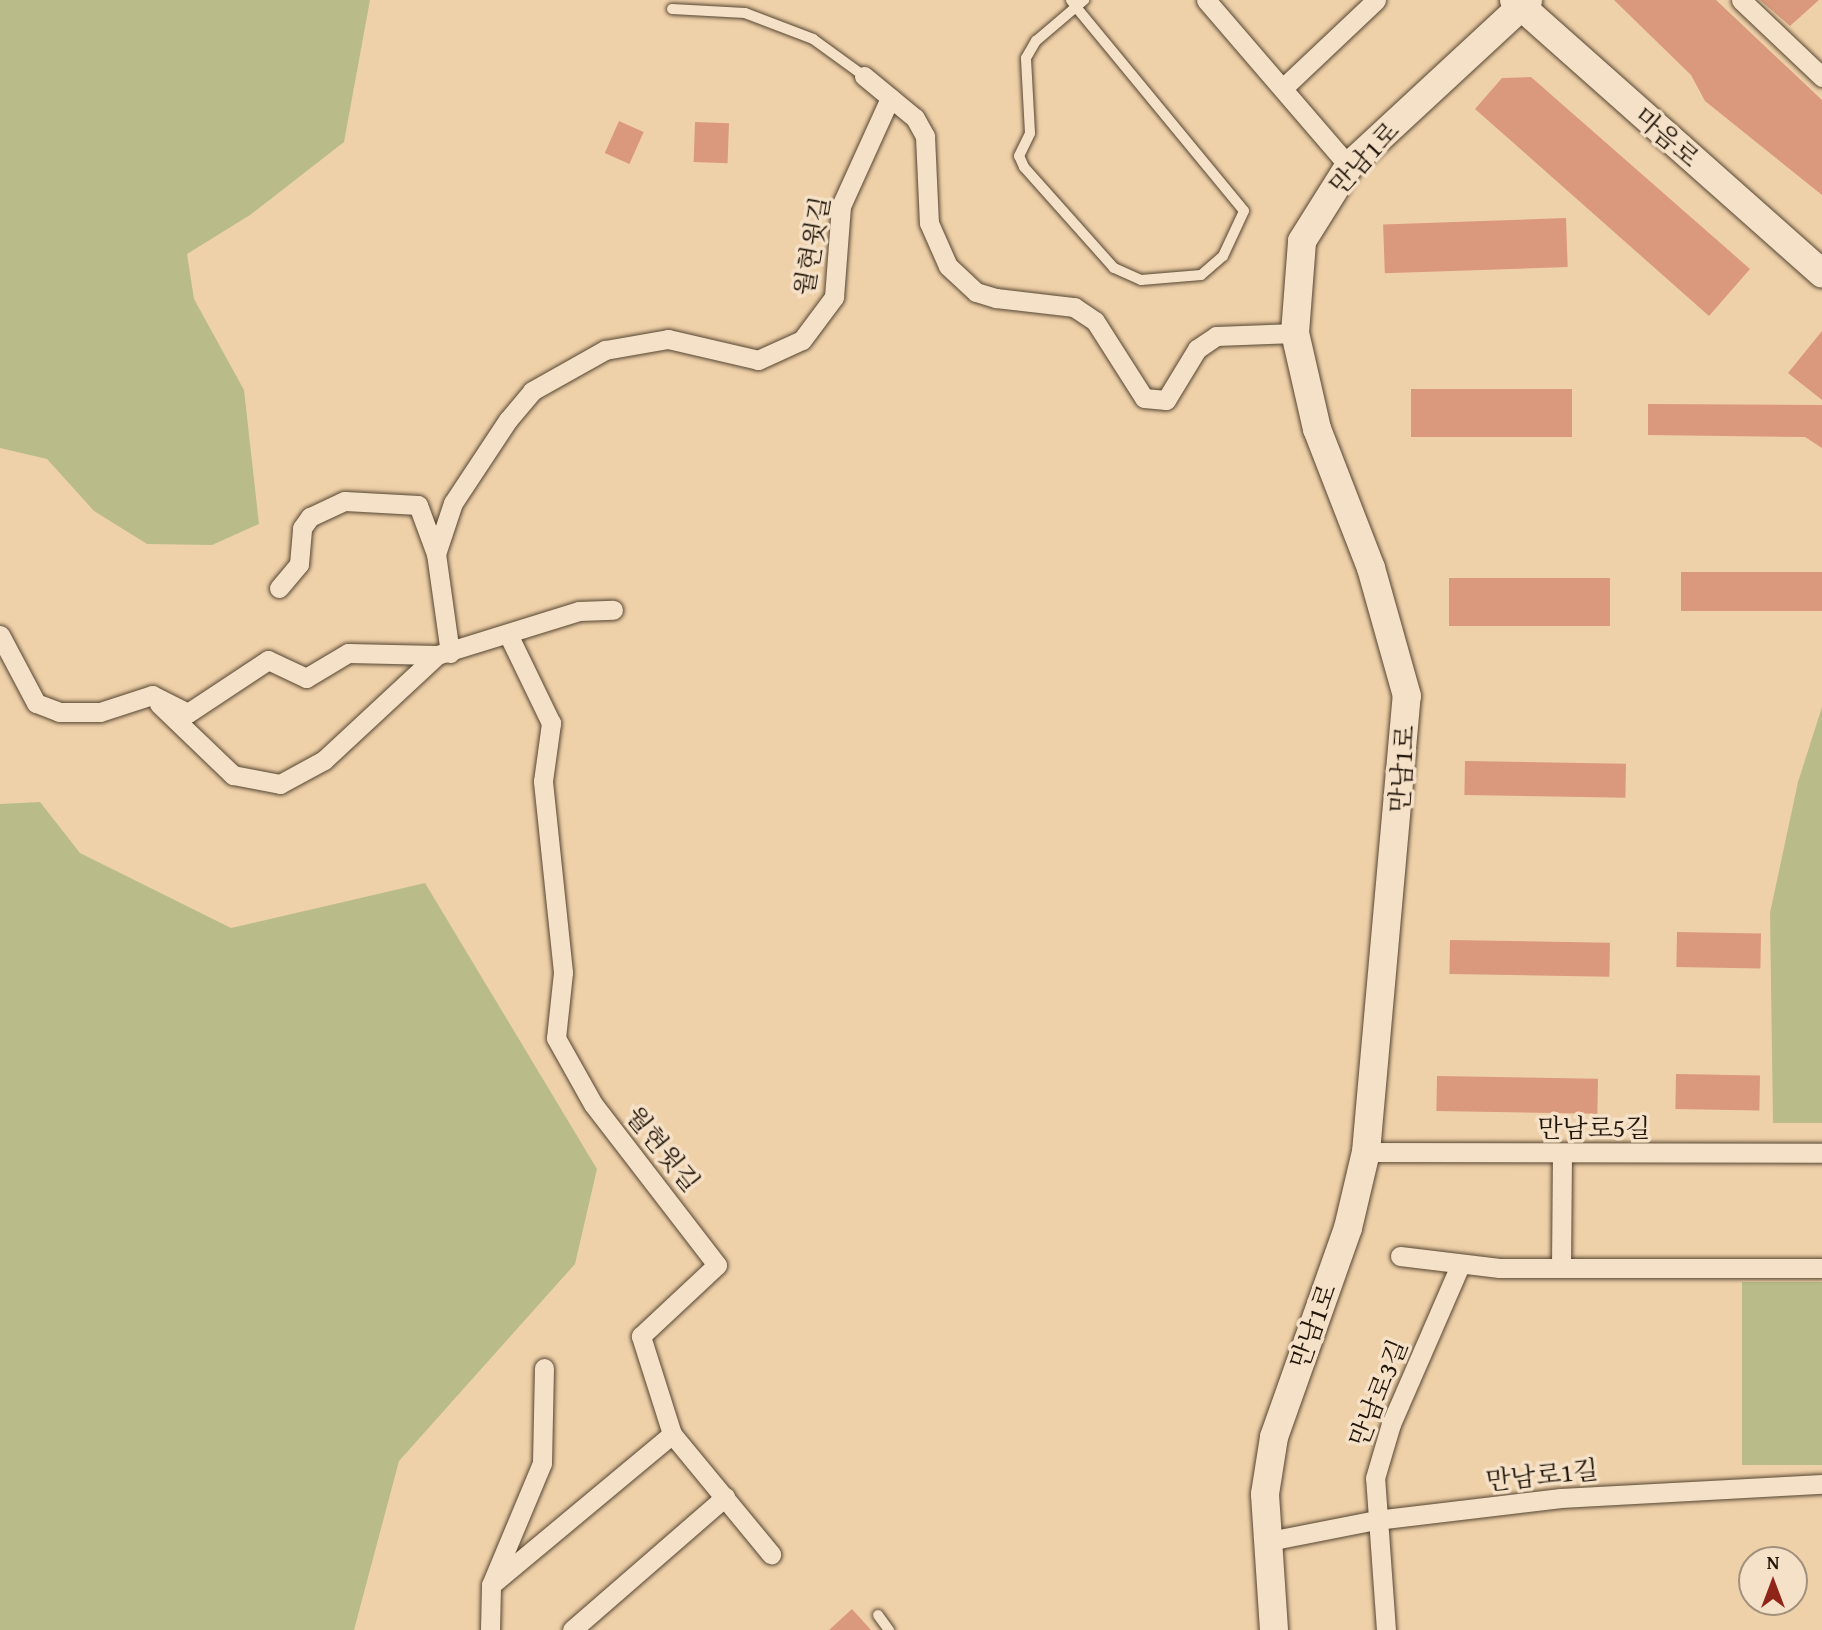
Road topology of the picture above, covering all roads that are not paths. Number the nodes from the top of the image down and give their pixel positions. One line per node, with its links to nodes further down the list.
1 (1206, 0): 9 (street)
2 (1376, 0): 9 (street)
3 (1741, 0): 8 (street)
4 (1077, 2): 4 (lane)
5 (1521, 2): 11 (street, 만남1로); 12 (street, 마음로)
6 (672, 9): 7 (lane)
7 (864, 76): 10 (street)
8 (1822, 77)
9 (1283, 88): 11 (street)
10 (890, 98): 13 (street); 14 (street, 월현윗길)
11 (1349, 166): 13 (street, 만남1로)
12 (1822, 273)
13 (1295, 333): 21 (street, 만남1로)
14 (436, 554): 15 (street); 19 (street)
15 (279, 587)
16 (613, 610): 18 (street)
17 (0, 635): 20 (street)
18 (509, 636): 19 (street); 29 (street, 월현윗길)
19 (443, 654): 20 (street); 20 (street)
20 (152, 695)
21 (1366, 1152): 23 (street, 만남로5길); 33 (street, 만남1로)
22 (1822, 1153): 23 (street, 만남로5길)
23 (1562, 1154): 26 (street)
24 (1400, 1255): 25 (street)
25 (1460, 1265): 26 (street); 32 (street, 만남로3길)
26 (1560, 1267): 27 (street)
27 (1822, 1268)
28 (544, 1368): 35 (street)
29 (672, 1434): 31 (street); 35 (street)
30 (1822, 1484): 32 (street, 만남로1길)
31 (725, 1497): 34 (street); 38 (street)
32 (1376, 1520): 33 (street, 만남로1길); 41 (street, 만남로3길)
33 (1269, 1541): 40 (street, 만남1로)
34 (771, 1553)
35 (491, 1585): 37 (street)
36 (878, 1615): 39 (lane)
37 (490, 1630)
38 (572, 1630)
39 (890, 1630)
40 (1274, 1630)
41 (1387, 1630)

